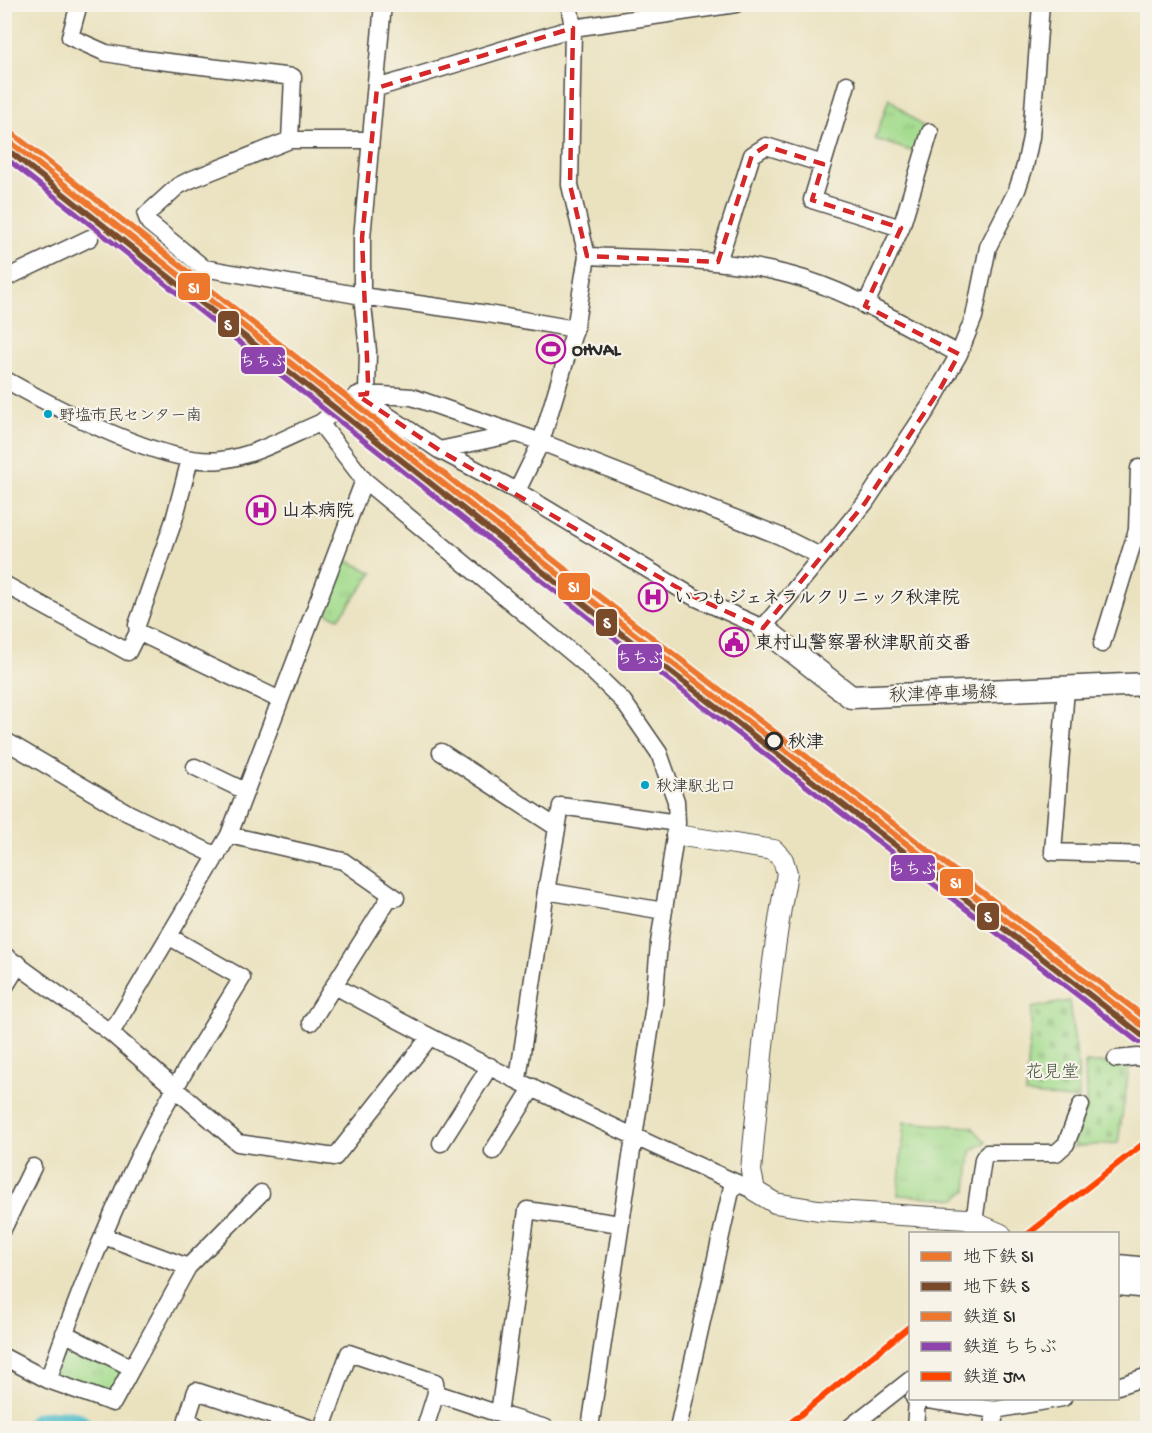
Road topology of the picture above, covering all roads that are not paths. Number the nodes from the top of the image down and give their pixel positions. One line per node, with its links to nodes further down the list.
1 (79, 4): 10 (street)
2 (383, 4): 8 (street)
3 (569, 4): 6 (street)
4 (736, 4): 6 (street)
5 (1041, 4): 21 (street)
6 (573, 28): 8 (street); 15 (street)
7 (848, 84): 12 (street)
8 (376, 88): 11 (street)
9 (930, 132): 13 (street)
10 (290, 140): 11 (street); 18 (street)
11 (370, 140): 18 (street)
12 (824, 164): 13 (street); 16 (street)
13 (901, 228): 19 (street)
14 (90, 238): 17 (street)
15 (586, 256): 16 (street); 20 (street)
16 (718, 262): 19 (street)
17 (4, 279)
18 (362, 296): 20 (street); 23 (street)
19 (865, 306): 21 (street)
20 (575, 329): 26 (street)
21 (959, 354): 33 (street)
22 (4, 379): 28 (street)
23 (362, 394): 24 (street); 25 (street); 27 (street)
24 (320, 423): 28 (street); 30 (street)
25 (516, 434): 26 (street); 27 (street)
26 (541, 442): 31 (street); 33 (street)
27 (439, 450): 31 (street)
28 (190, 459): 36 (street)
29 (1139, 468): 32 (street)
30 (364, 480): 40 (street); 46 (street)
31 (517, 491): 35 (street)
32 (1142, 531): 37 (street)
33 (820, 556): 35 (street)
34 (4, 584): 36 (street)
35 (763, 628): 39 (main road, 秋津停車場線)
36 (138, 632): 40 (street)
37 (1102, 644)
38 (1148, 684): 39 (main road, 秋津停車場線)
39 (1066, 689): 48 (street)
40 (280, 700): 44 (street)
41 (4, 740): 49 (street)
42 (441, 752): 45 (street)
43 (195, 766): 44 (street)
44 (245, 791): 47 (street)
45 (556, 827): 46 (street); 50 (street)
46 (677, 829): 51 (street); 70 (street)
47 (229, 835): 49 (street); 54 (street)
48 (1148, 855)
49 (217, 856): 52 (street)
50 (546, 891): 51 (street); 62 (street)
51 (664, 911): 65 (street)
52 (170, 937): 57 (street); 63 (street)
53 (12, 960): 55 (street); 57 (street)
54 (335, 986): 56 (street); 58 (street)
55 (4, 988)
56 (311, 1022)
57 (111, 1033): 63 (street)
58 (429, 1038): 61 (street); 63 (street)
59 (1116, 1059): 60 (street)
60 (1148, 1061)
61 (490, 1066): 62 (street); 66 (street)
62 (526, 1083): 65 (street); 67 (street)
63 (175, 1088): 76 (street)
64 (1081, 1105): 72 (street)
65 (635, 1139): 69 (street); 73 (street)
66 (441, 1143)
67 (493, 1151)
68 (33, 1167): 74 (street)
69 (733, 1182): 70 (street); 98 (street)
70 (755, 1191): 72 (street)
71 (261, 1193): 79 (street)
72 (974, 1222): 75 (street)
73 (620, 1224): 96 (street); 104 (street)
74 (4, 1227)
75 (998, 1232)
76 (104, 1236): 79 (street); 84 (street)
77 (1119, 1263): 78 (street)
78 (1148, 1266)
79 (188, 1267): 86 (street)
80 (1119, 1275): 81 (street)
81 (1148, 1277)
82 (1119, 1287): 83 (street)
83 (1148, 1290)
84 (64, 1334): 86 (street); 88 (street)
85 (4, 1357): 88 (street)
86 (132, 1368): 88 (street)
87 (1148, 1376): 89 (street)
88 (48, 1380)
89 (1119, 1386)
90 (436, 1393): 96 (street); 101 (street); 102 (street)
91 (909, 1393): 105 (street)
92 (912, 1400): 106 (street)
93 (948, 1400): 95 (street)
94 (1052, 1400): 95 (street)
95 (995, 1410): 107 (street)
96 (499, 1414): 97 (street)
97 (521, 1425): 103 (street)
98 (681, 1426)
99 (200, 1428): 100 (street)
100 (310, 1428)
101 (322, 1428)
102 (425, 1428)
103 (546, 1428)
104 (590, 1428)
105 (849, 1428)
106 (915, 1428)
107 (993, 1428)

